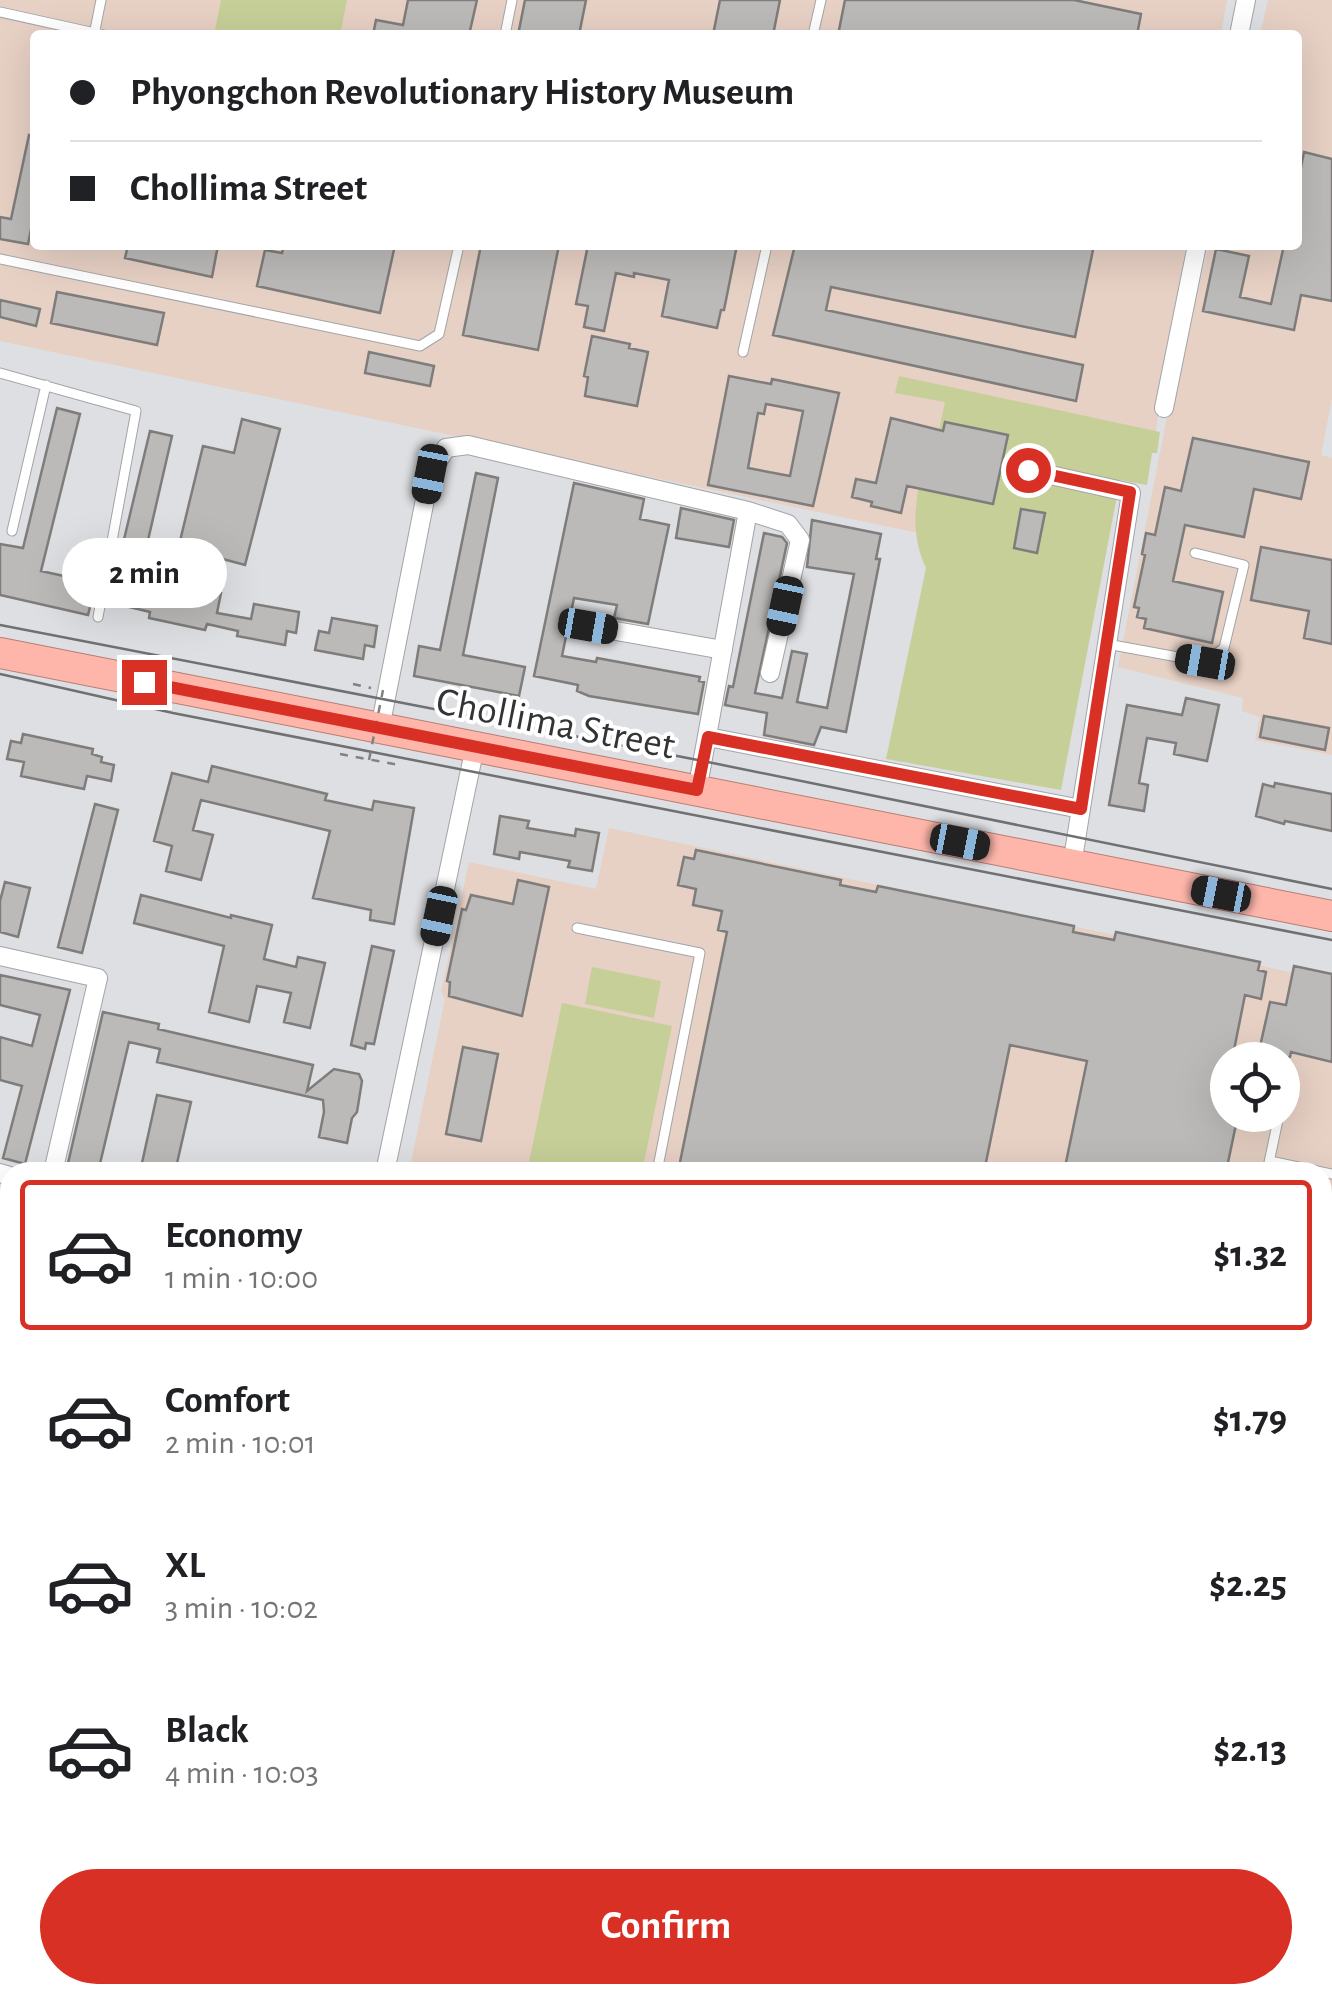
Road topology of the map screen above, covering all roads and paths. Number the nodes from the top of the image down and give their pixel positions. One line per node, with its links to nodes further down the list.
1 (101, 0): 7 (lane)
2 (512, 0): 8 (lane)
3 (821, 0): 9 (lane)
4 (1246, 0): 10 (street)
5 (0, 12): 6 (lane)
6 (79, 30)
7 (97, 30)
8 (506, 30)
9 (814, 30)
10 (1240, 30)
11 (458, 250): 14 (lane)
12 (766, 250): 15 (lane)
13 (1196, 250): 18 (street)
14 (0, 259)
15 (743, 352)
16 (0, 373): 17 (lane)
17 (46, 384): 21 (lane); 23 (lane)
18 (1164, 408)
19 (1028, 470): 25 (street)
20 (748, 511): 26 (street); 28 (street); 30 (street)
21 (12, 532)
22 (1195, 553): 25 (lane)
23 (98, 617)
24 (588, 626): 26 (street)
25 (1107, 644): 37 (street)
26 (723, 650): 31 (street)
27 (0, 653): 30 (highway, Chollima Street)
28 (770, 673)
29 (352, 684): 34 (path, bridge)
30 (380, 728): 32 (highway, Chollima Street)
31 (708, 737): 36 (street); 37 (street)
32 (475, 747): 36 (highway, Chollima Street); 45 (street)
33 (340, 754): 34 (path)
34 (369, 760): 35 (path)
35 (398, 765)
36 (697, 790): 38 (highway, Chollima Street)
37 (1081, 809): 38 (street)
38 (1072, 864): 39 (highway, Chollima Street)
39 (1332, 916)
40 (576, 928): 46 (lane)
41 (0, 956): 44 (street)
42 (1275, 1132): 43 (lane)
43 (1270, 1161): 47 (lane)
44 (54, 1162)
45 (387, 1162)
46 (659, 1162)
47 (1275, 1162)

